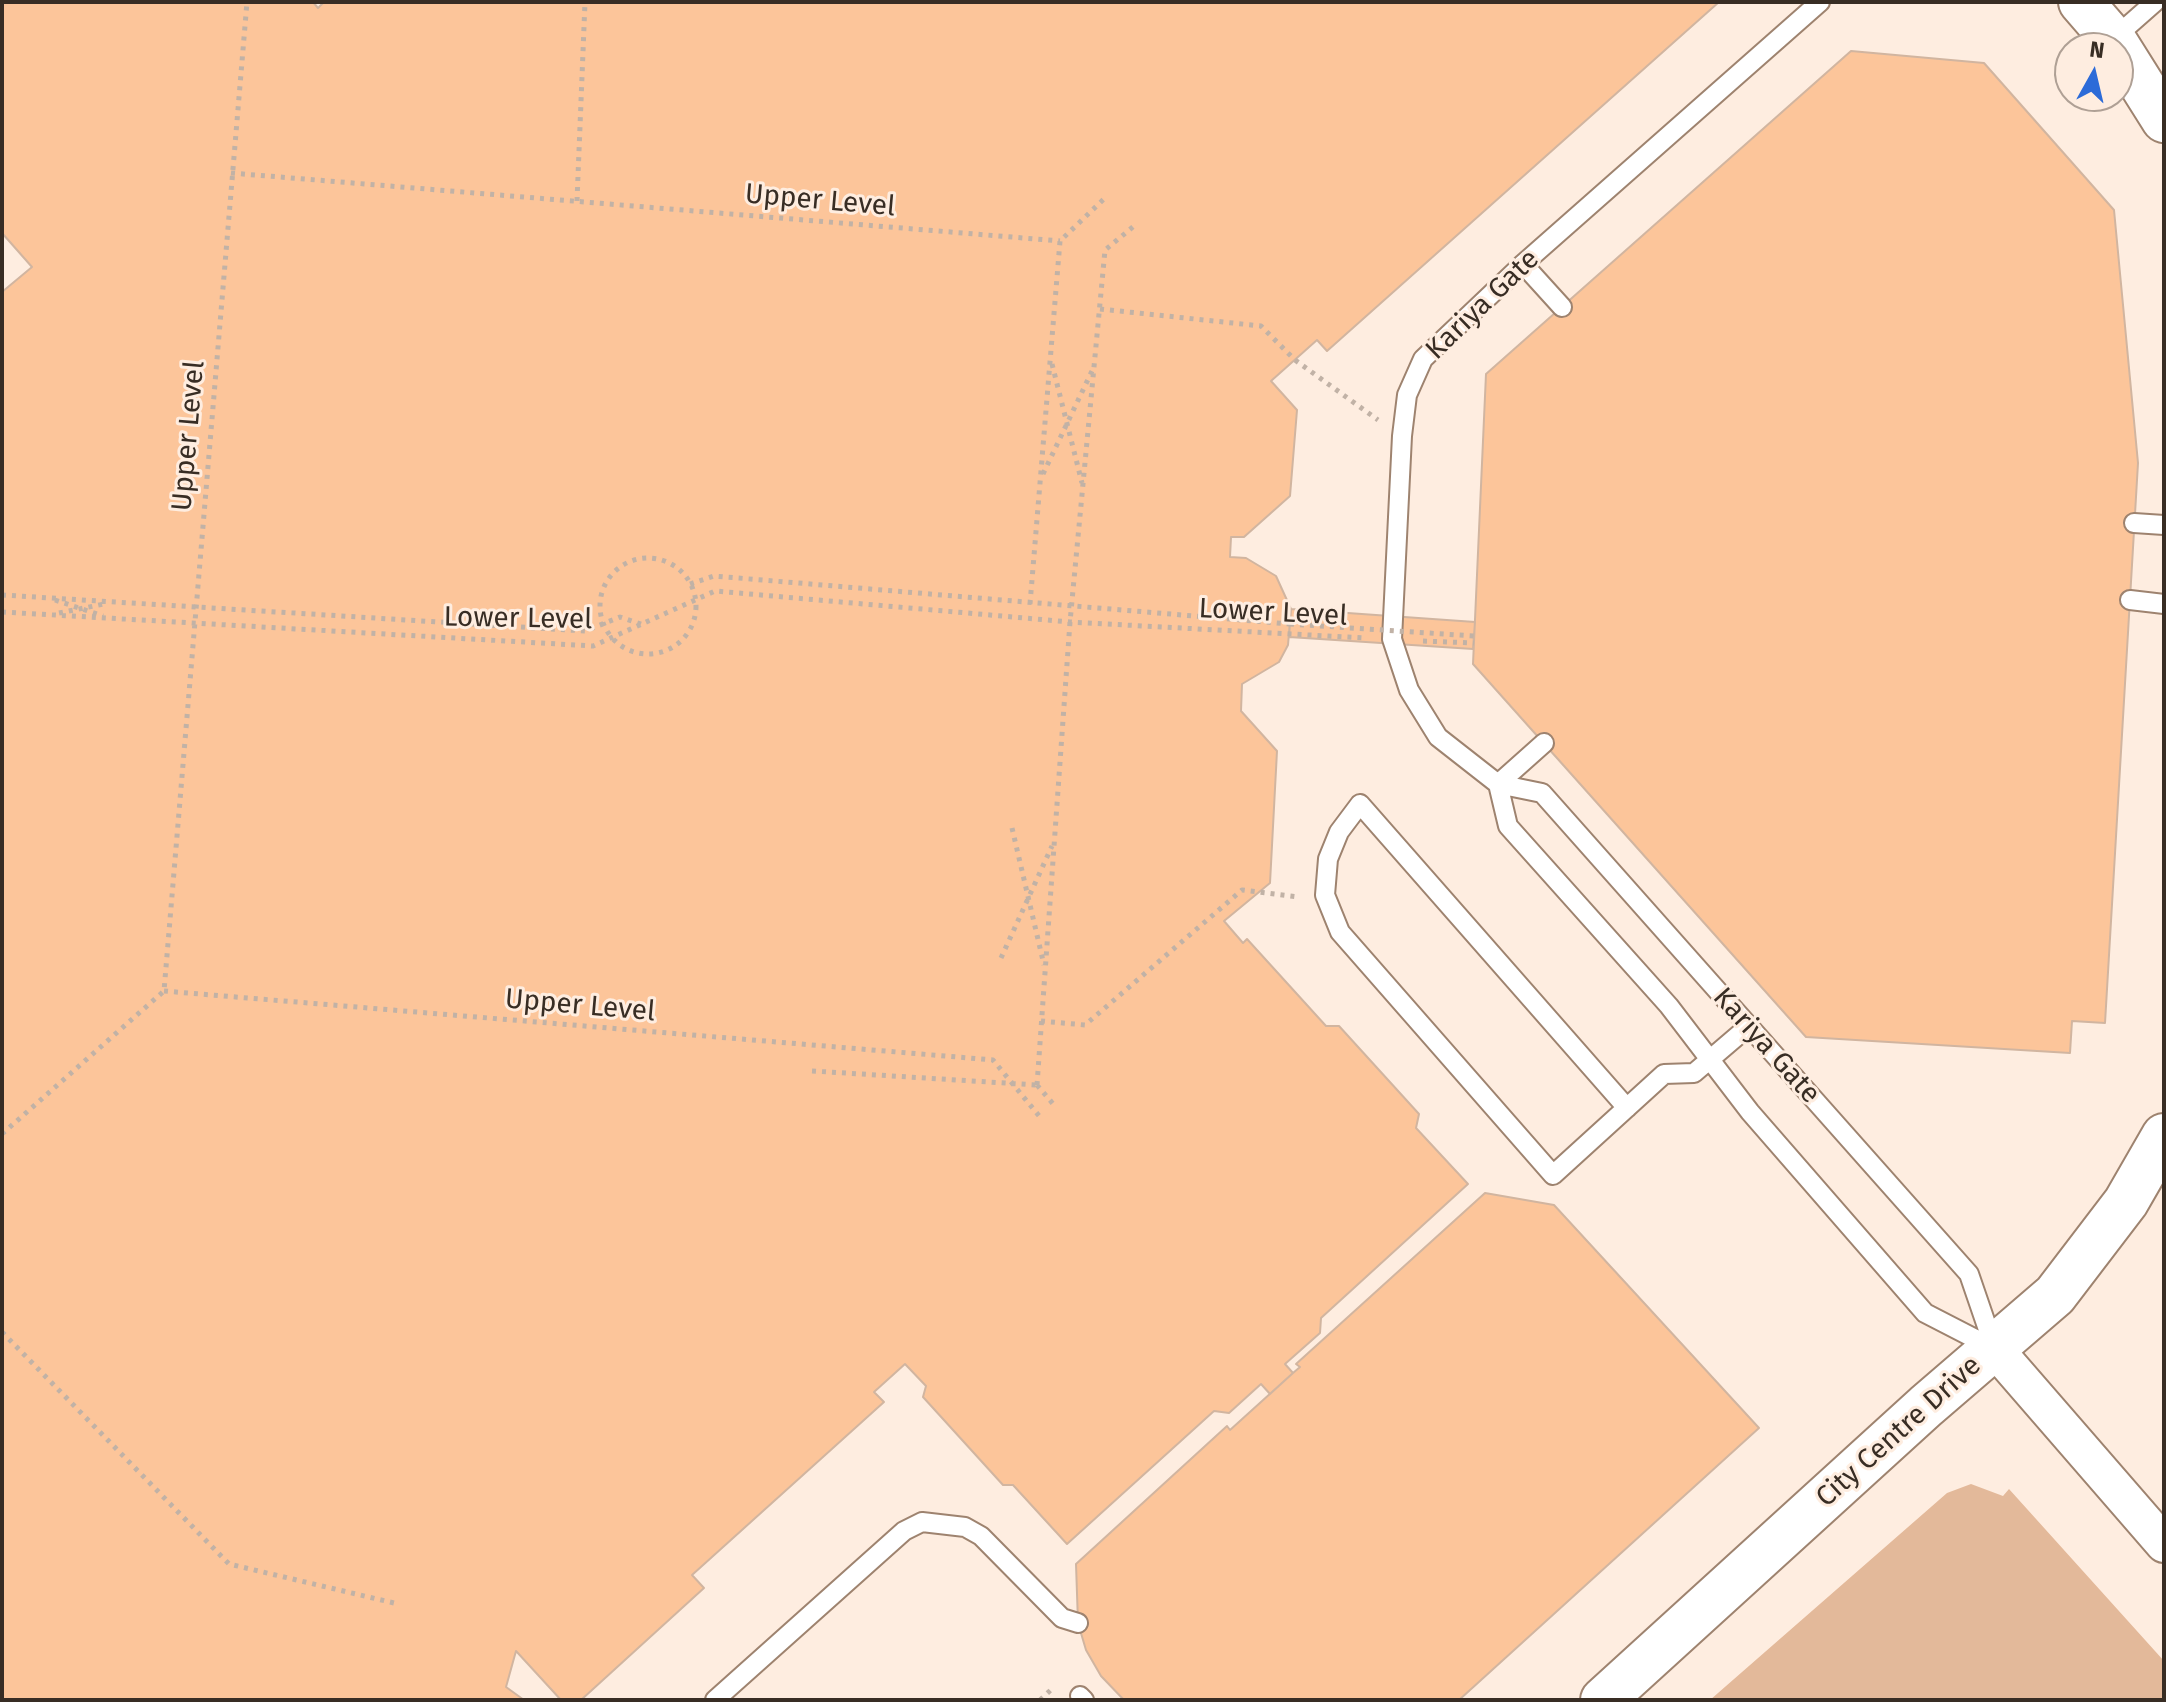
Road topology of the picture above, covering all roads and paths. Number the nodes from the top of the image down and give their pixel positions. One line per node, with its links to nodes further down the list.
1 (247, 2): 10 (path, Upper Level)
2 (585, 2): 12 (path)
3 (1820, 2): 15 (lane, Kariya Gate)
4 (2081, 2): 6 (street)
5 (2155, 2): 7 (lane)
6 (2107, 32)
7 (2121, 32)
8 (2134, 72): 9 (street)
9 (2164, 120)
10 (231, 173): 12 (path, Upper Level); 32 (path, Upper Level)
11 (1107, 196): 14 (path)
12 (577, 201): 14 (path, Upper Level)
13 (1134, 226): 17 (path)
14 (1060, 241): 18 (path)
15 (1523, 264): 16 (lane); 20 (lane, Kariya Gate)
16 (1562, 307)
17 (1100, 309): 19 (path); 20 (path)
18 (1051, 357): 21 (path); 22 (path)
19 (1095, 365): 21 (path); 22 (path)
20 (1402, 436): 38 (lane, Kariya Gate)
21 (1040, 478): 30 (path)
22 (1083, 487): 36 (path)
23 (2134, 523): 24 (lane)
24 (2164, 525)
25 (690, 584): 25 (path); 30 (path)
26 (2, 595): 27 (path)
27 (48, 598): 29 (path); 35 (path)
28 (2130, 600): 31 (lane)
29 (113, 602): 32 (path); 34 (path)
30 (1030, 604): 38 (path, Lower Level, bridge)
31 (2164, 604)
32 (195, 608): 37 (path); 46 (path, Upper Level)
33 (2, 612): 34 (path, Lower Level)
34 (50, 615): 35 (path, Lower Level)
35 (111, 618): 37 (path, Lower Level)
36 (1070, 622): 37 (path, Lower Level); 38 (path, Lower Level); 42 (path)
37 (641, 624)
38 (1392, 639): 40 (lane, Kariya Gate)
39 (1544, 743): 40 (lane)
40 (1498, 784): 48 (lane, Kariya Gate); 49 (lane, Kariya Gate)
41 (1012, 828): 45 (path)
42 (1055, 840): 44 (path); 45 (path)
43 (1325, 895): 47 (path); 53 (lane); 53 (lane)
44 (1001, 958)
45 (1046, 970): 47 (path)
46 (164, 991): 54 (path, Upper Level); 55 (path)
47 (1041, 1021): 51 (path)
48 (1749, 1026): 49 (lane); 58 (lane, Kariya Gate)
49 (1710, 1060): 53 (lane); 58 (lane, Kariya Gate)
50 (812, 1071): 51 (path)
51 (1037, 1085): 52 (path)
52 (1054, 1105)
53 (1627, 1108)
54 (1040, 1117)
55 (2, 1134)
56 (2164, 1136): 58 (street, City Centre Drive)
57 (2, 1332): 60 (path)
58 (1994, 1348): 59 (street, Kariya Gate); 63 (street, City Centre Drive)
59 (2164, 1544)
60 (394, 1603)
61 (1078, 1623): 62 (lane)
62 (715, 1700)
63 (1603, 1700)

